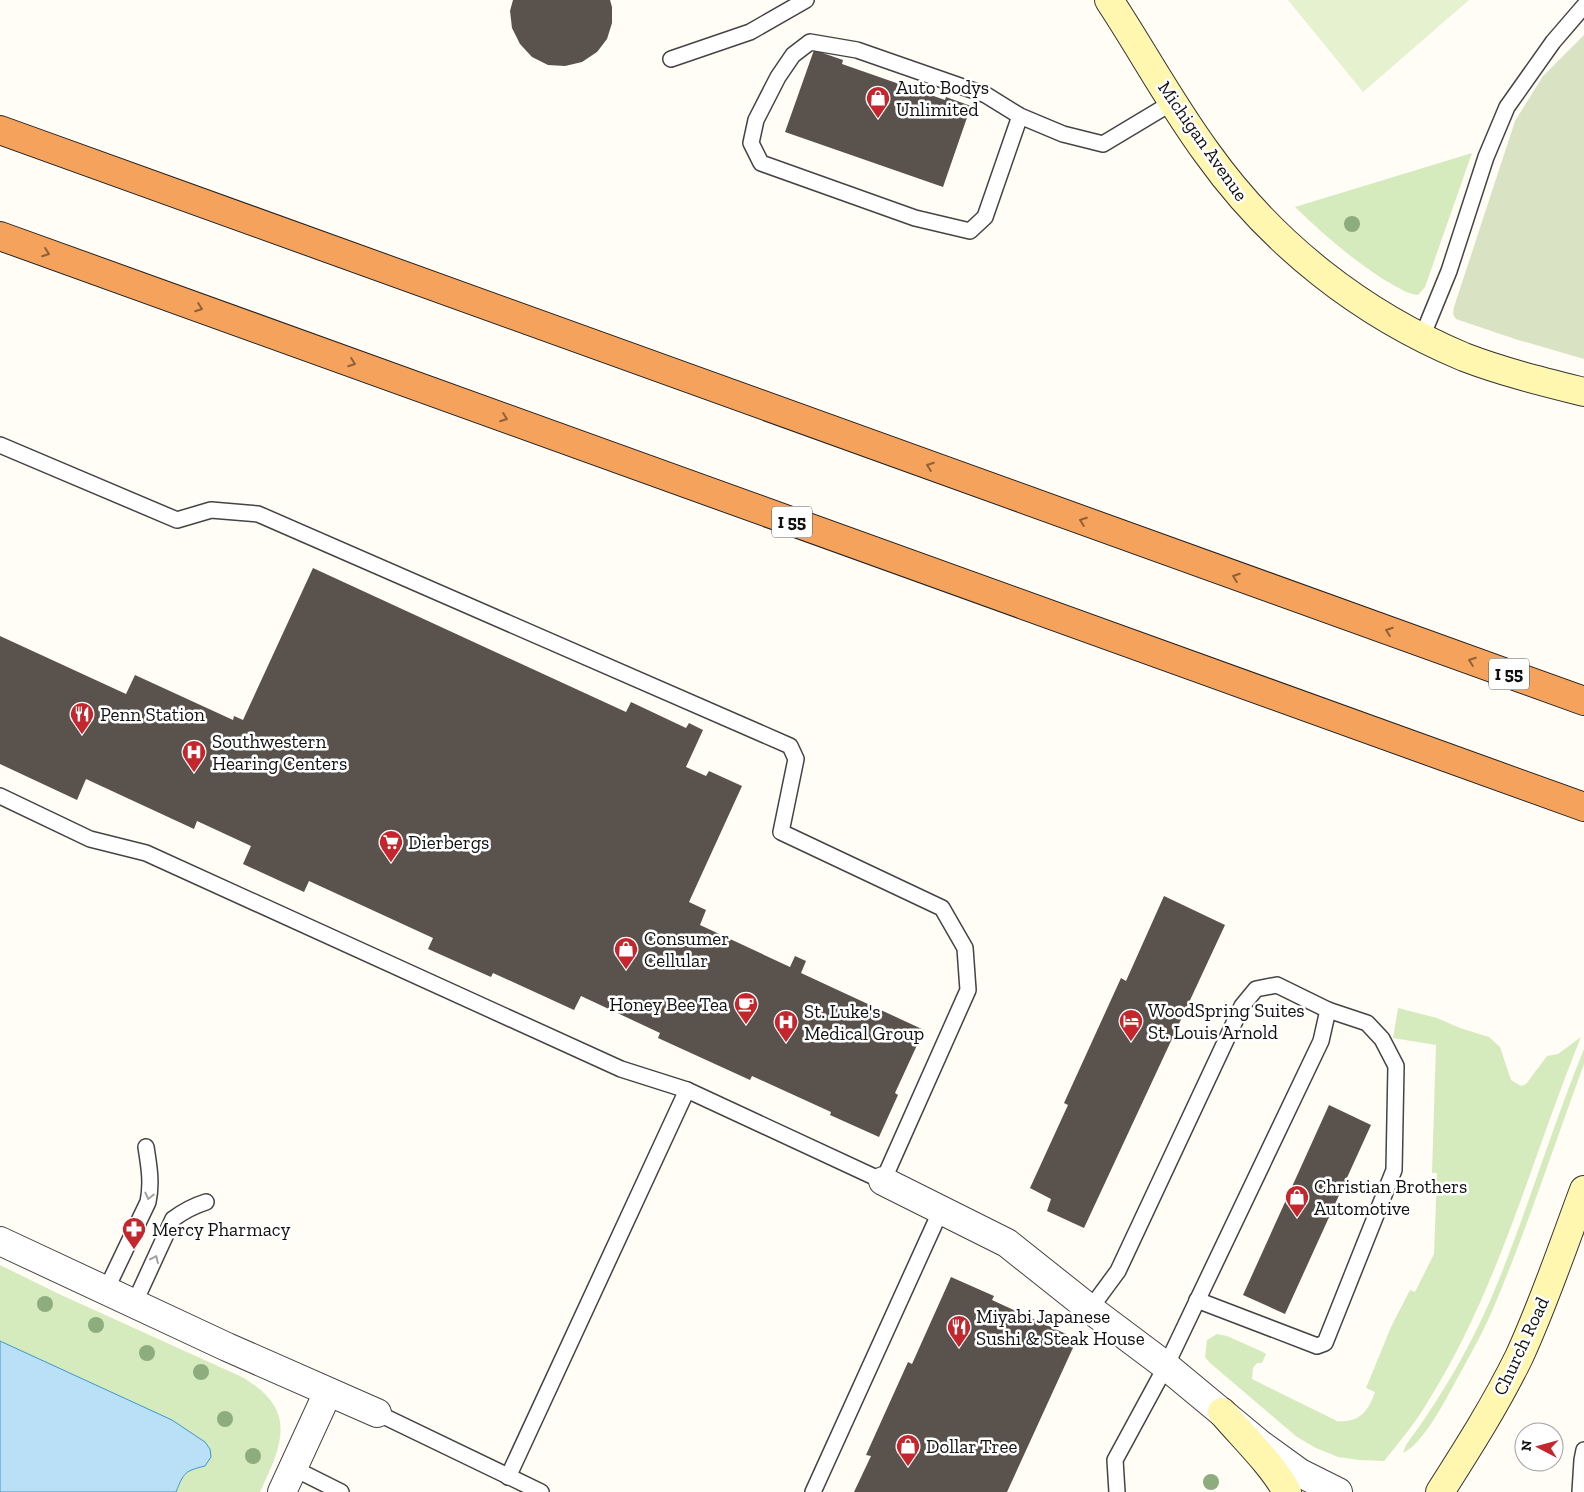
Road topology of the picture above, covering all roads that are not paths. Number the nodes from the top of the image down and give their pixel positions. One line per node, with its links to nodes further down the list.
1 (806, 0): 4 (lane)
2 (1108, 0): 5 (street, Michigan Avenue)
3 (1584, 6): 9 (lane)
4 (671, 59)
5 (1173, 102): 6 (lane); 9 (street, Michigan Avenue)
6 (1020, 116): 6 (lane)
7 (0, 130): 12 (highway, I 55, one-way to 7)
8 (0, 236): 14 (highway, I 55, one-way to 14)
9 (1422, 337): 10 (street, Michigan Avenue)
10 (1584, 392)
11 (0, 445): 18 (lane)
12 (1584, 701)
13 (0, 796): 16 (lane)
14 (1584, 807)
15 (1328, 1010): 24 (lane); 24 (lane); 26 (lane)
16 (687, 1090): 18 (lane); 32 (lane)
17 (146, 1147): 23 (lane, one-way to 23)
18 (883, 1181): 21 (street)
19 (1584, 1190): 40 (street, Church Road)
20 (206, 1202): 25 (lane, one-way to 20)
21 (941, 1210): 26 (street); 36 (lane)
22 (0, 1241): 23 (street)
23 (106, 1290): 25 (street)
24 (1197, 1300): 27 (lane)
25 (134, 1304): 28 (street)
26 (1090, 1309): 27 (street)
27 (1166, 1366): 29 (street); 37 (lane)
28 (328, 1392): 30 (street); 33 (street)
29 (1222, 1412): 38 (street); 39 (street)
30 (377, 1413): 32 (lane)
31 (1584, 1450): 41 (lane)
32 (508, 1477): 35 (lane)
33 (288, 1480): 34 (lane)
34 (341, 1492)
35 (541, 1492)
36 (812, 1492)
37 (1117, 1492)
38 (1287, 1492)
39 (1338, 1492)
40 (1440, 1492)
41 (1580, 1492)

